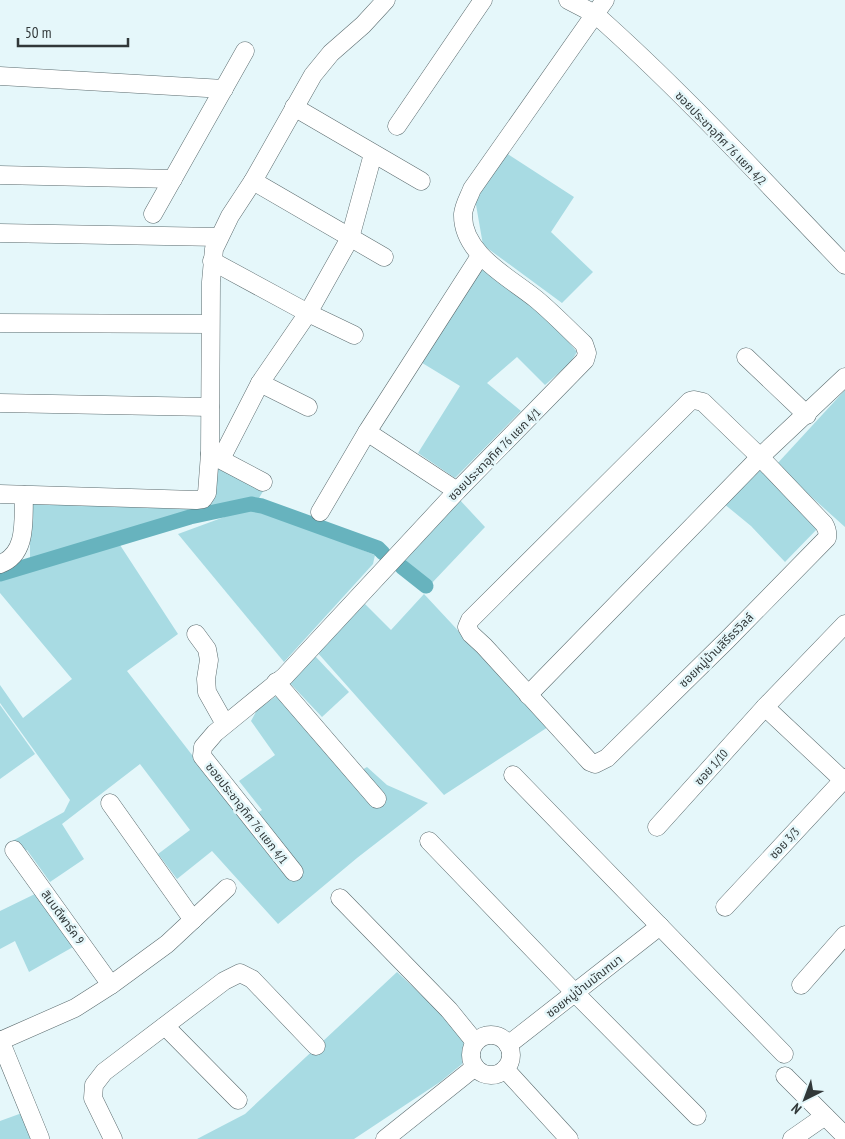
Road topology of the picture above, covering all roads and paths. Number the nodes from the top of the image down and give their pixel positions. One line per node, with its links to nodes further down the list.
1 (386, 0): 8 (street)
2 (483, 0): 9 (street)
3 (568, 0): 4 (street, ซอยประชาอุทิศ 76 แยก 4/2)
4 (600, 7): 19 (street, ซอยประชาอุทิศ 76 แยก 4/1); 22 (street, ซอยประชาอุทิศ 76 แยก 4/2)
5 (245, 51): 7 (street)
6 (0, 76): 7 (street)
7 (224, 88): 12 (street)
8 (294, 107): 10 (street); 14 (street)
9 (397, 126)
10 (373, 154): 13 (street); 18 (street)
11 (0, 175): 12 (street)
12 (173, 179): 15 (street)
13 (421, 181)
14 (253, 182): 17 (street); 18 (street)
15 (153, 214)
16 (0, 233): 17 (street)
17 (219, 237): 21 (street)
18 (350, 238): 20 (street); 23 (street)
19 (480, 256): 34 (street); 38 (street, ซอยประชาอุทิศ 76 แยก 4/1)
20 (384, 257)
21 (212, 261): 23 (street); 25 (street)
22 (845, 264)
23 (308, 313): 26 (street); 29 (street)
24 (0, 322): 25 (street)
25 (210, 324): 31 (street)
26 (354, 336)
27 (746, 357): 33 (street)
28 (845, 377): 33 (street)
29 (260, 383): 32 (street); 35 (street)
30 (0, 403): 31 (street)
31 (210, 407): 35 (street)
32 (308, 407)
33 (806, 415): 36 (street)
34 (367, 432): 38 (street); 41 (street)
35 (216, 456): 37 (street); 40 (street)
36 (760, 457): 46 (street); 46 (street, ซอยหมู่บ้านสิรีธรวิลล์); 46 (street, ซอยหมู่บ้านสิรีธรวิลล์)
37 (263, 482)
38 (457, 492): 45 (street, ซอยประชาอุทิศ 76 แยก 4/1)
39 (0, 494): 40 (street)
40 (24, 494): 42 (street)
41 (320, 512)
42 (0, 564)
43 (845, 624): 47 (street, ซอย 1/10)
44 (196, 634): 48 (street)
45 (276, 682): 48 (street, ซอยประชาอุทิศ 76 แยก 4/1); 51 (street)
46 (528, 695)
47 (765, 707): 50 (street); 53 (street, ซอย 1/10)
48 (225, 724): 56 (street, ซอยประชาอุทิศ 76 แยก 4/1)
49 (513, 775): 61 (street)
50 (844, 780): 59 (street, ซอย 3/3)
51 (377, 799)
52 (110, 803): 60 (street)
53 (657, 827)
54 (429, 841): 65 (street)
55 (14, 850): 63 (street, สินบดีพาร์ค 9)
56 (294, 872)
57 (227, 888): 60 (street)
58 (340, 898): 68 (street)
59 (725, 907)
60 (193, 920): 63 (street)
61 (660, 926): 65 (street, ซอยหมู่บ้านมัณฑนา); 71 (street)
62 (845, 935): 64 (street)
63 (111, 985): 67 (street)
64 (801, 985)
65 (575, 993): 69 (street, ซอยหมู่บ้านมัณฑนา); 76 (street)
66 (165, 1026): 70 (street); 75 (street); 81 (street)
67 (0, 1040): 80 (street)
68 (475, 1042): 69 (street); 72 (street)
69 (508, 1045): 73 (street)
70 (316, 1046)
71 (784, 1054)
72 (475, 1067): 73 (street); 78 (street)
73 (505, 1069): 83 (street)
74 (785, 1076): 77 (street)
75 (238, 1100)
76 (697, 1116)
77 (825, 1116): 79 (street); 84 (street)
78 (408, 1133): 82 (street)
79 (845, 1136)
80 (40, 1138)
81 (113, 1139)
82 (385, 1139)
83 (569, 1139)
84 (792, 1139)

